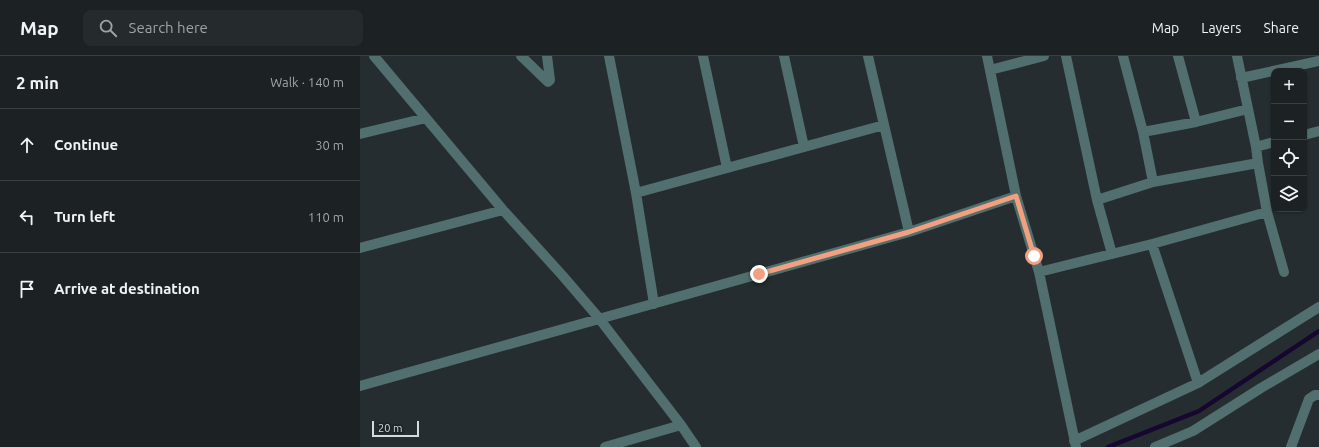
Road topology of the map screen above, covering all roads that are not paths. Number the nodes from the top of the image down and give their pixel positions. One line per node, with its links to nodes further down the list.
1 (374, 56): 18 (street)
2 (521, 56): 3 (street)
3 (547, 56)
4 (609, 56): 31 (street)
5 (703, 56): 29 (street)
6 (784, 56): 26 (street)
7 (868, 56): 20 (street)
8 (986, 56): 15 (street)
9 (1044, 56): 15 (street)
10 (1066, 56): 33 (street)
11 (1123, 56): 22 (street)
12 (1178, 56): 19 (street)
13 (1238, 56): 16 (street)
14 (1319, 61): 16 (street)
15 (990, 70): 32 (street)
16 (1241, 78): 17 (street)
17 (1248, 109): 19 (street); 27 (street)
18 (426, 118): 23 (street); 34 (street)
19 (1196, 122): 22 (street)
20 (884, 125): 26 (street); 36 (street)
21 (1319, 131): 24 (street)
22 (1143, 132): 30 (street)
23 (360, 134)
24 (1307, 134)
25 (1271, 143): 27 (street)
26 (804, 147): 29 (street)
27 (1256, 147): 28 (street)
28 (1258, 163): 30 (street); 35 (street)
29 (727, 168): 31 (street)
30 (1153, 182): 33 (street)
31 (636, 193): 42 (street)
32 (1016, 196): 36 (street); 40 (street)
33 (1097, 200): 39 (street)
34 (503, 210): 38 (street); 44 (street)
35 (1267, 212): 37 (street); 41 (street)
36 (909, 232): 42 (street)
37 (1152, 244): 39 (street); 46 (street)
38 (360, 248)
39 (1112, 254): 40 (street)
40 (1039, 272): 50 (street)
41 (1284, 272)
42 (654, 304): 44 (street)
43 (1319, 307): 46 (street)
44 (598, 318): 47 (street); 49 (street)
45 (1319, 354): 53 (street)
46 (1198, 383): 50 (street)
47 (360, 386)
48 (1319, 395): 54 (street)
49 (681, 425): 51 (street); 52 (street)
50 (1075, 444)
51 (606, 447)
52 (696, 447)
53 (1155, 447)
54 (1291, 447)

